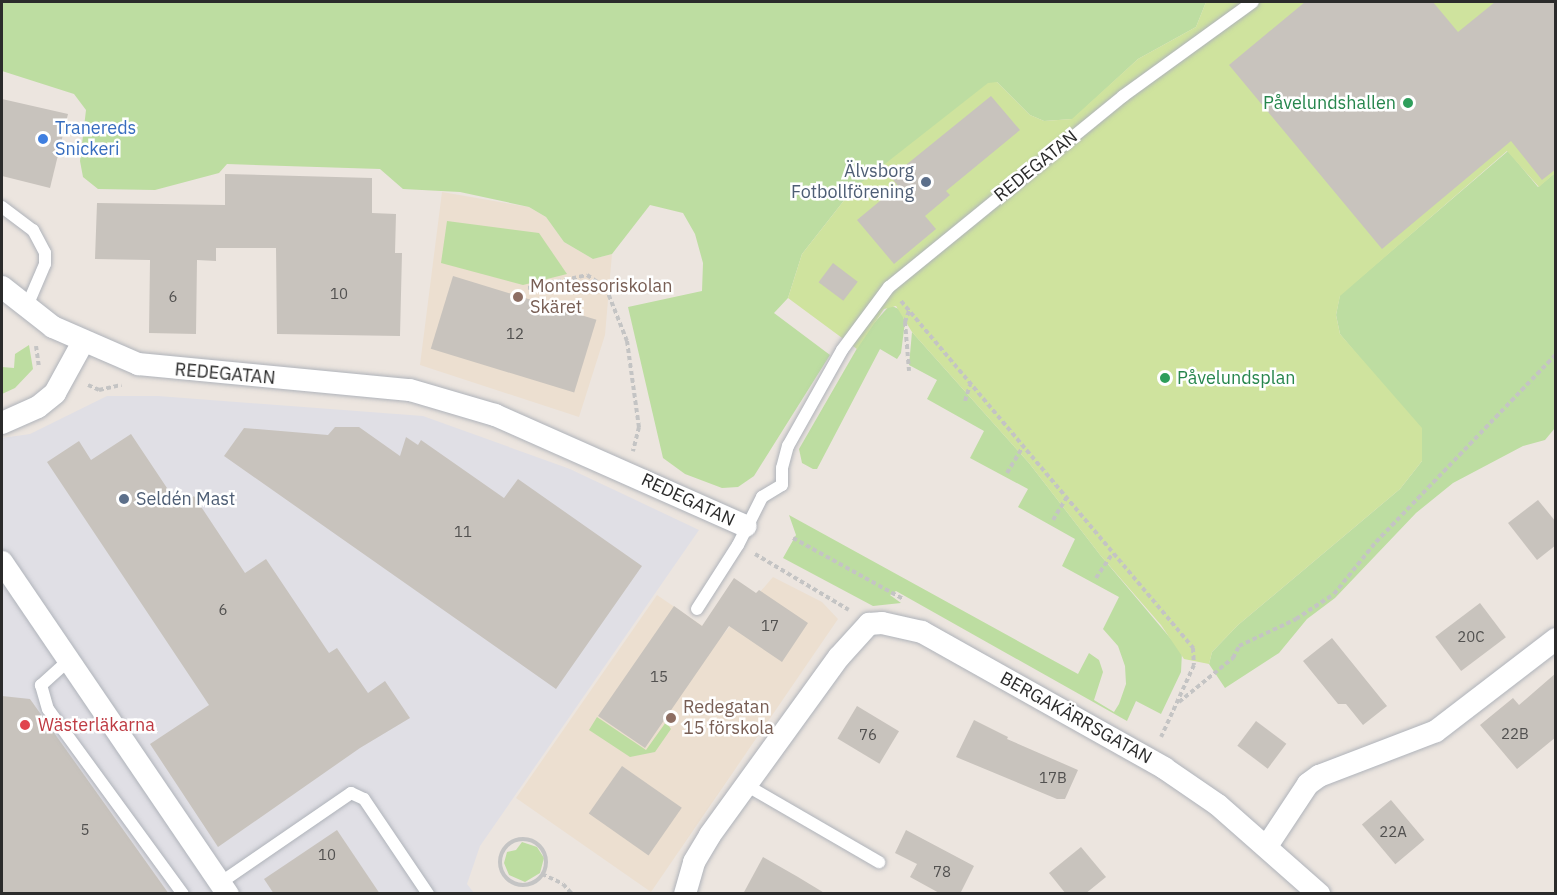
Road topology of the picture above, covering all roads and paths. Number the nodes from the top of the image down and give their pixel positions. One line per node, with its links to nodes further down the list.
1 (1253, 2): 4 (lane, REDEGATAN)
2 (2, 207): 6 (lane)
3 (2, 287): 6 (street, REDEGATAN)
4 (889, 287): 7 (path); 22 (lane, REDEGATAN)
5 (528, 288): 18 (path)
6 (27, 306): 8 (street, REDEGATAN)
7 (909, 310): 11 (path); 14 (path)
8 (83, 342): 12 (street); 18 (street, REDEGATAN)
9 (1556, 354): 32 (path)
10 (40, 358): 12 (path)
11 (909, 371)
12 (67, 374): 13 (path); 16 (street)
13 (124, 384)
14 (971, 384): 15 (path); 17 (path)
15 (965, 401)
16 (2, 423)
17 (1023, 446): 19 (path); 20 (path)
18 (627, 472): 22 (street, REDEGATAN)
19 (1007, 473)
20 (1066, 498): 21 (path); 24 (path)
21 (1053, 520)
22 (742, 536): 28 (lane); 29 (path)
23 (793, 538): 27 (path)
24 (1113, 553): 26 (path); 32 (path)
25 (2, 561): 31 (street)
26 (1096, 578)
27 (903, 599)
28 (697, 609)
29 (869, 624): 33 (street, BERGAKÄRRSGATAN); 34 (street)
30 (1556, 639): 35 (street)
31 (69, 660): 38 (street); 40 (lane)
32 (1177, 704): 33 (path)
33 (1151, 760): 35 (street, BERGAKÄRRSGATAN)
34 (747, 785): 36 (lane); 43 (street)
35 (1267, 846): 39 (street, BERGAKÄRRSGATAN)
36 (879, 862)
37 (542, 874): 37 (path); 42 (path)
38 (224, 888): 41 (lane)
39 (1306, 890)
40 (183, 894)
41 (428, 894)
42 (572, 894)
43 (685, 894)

